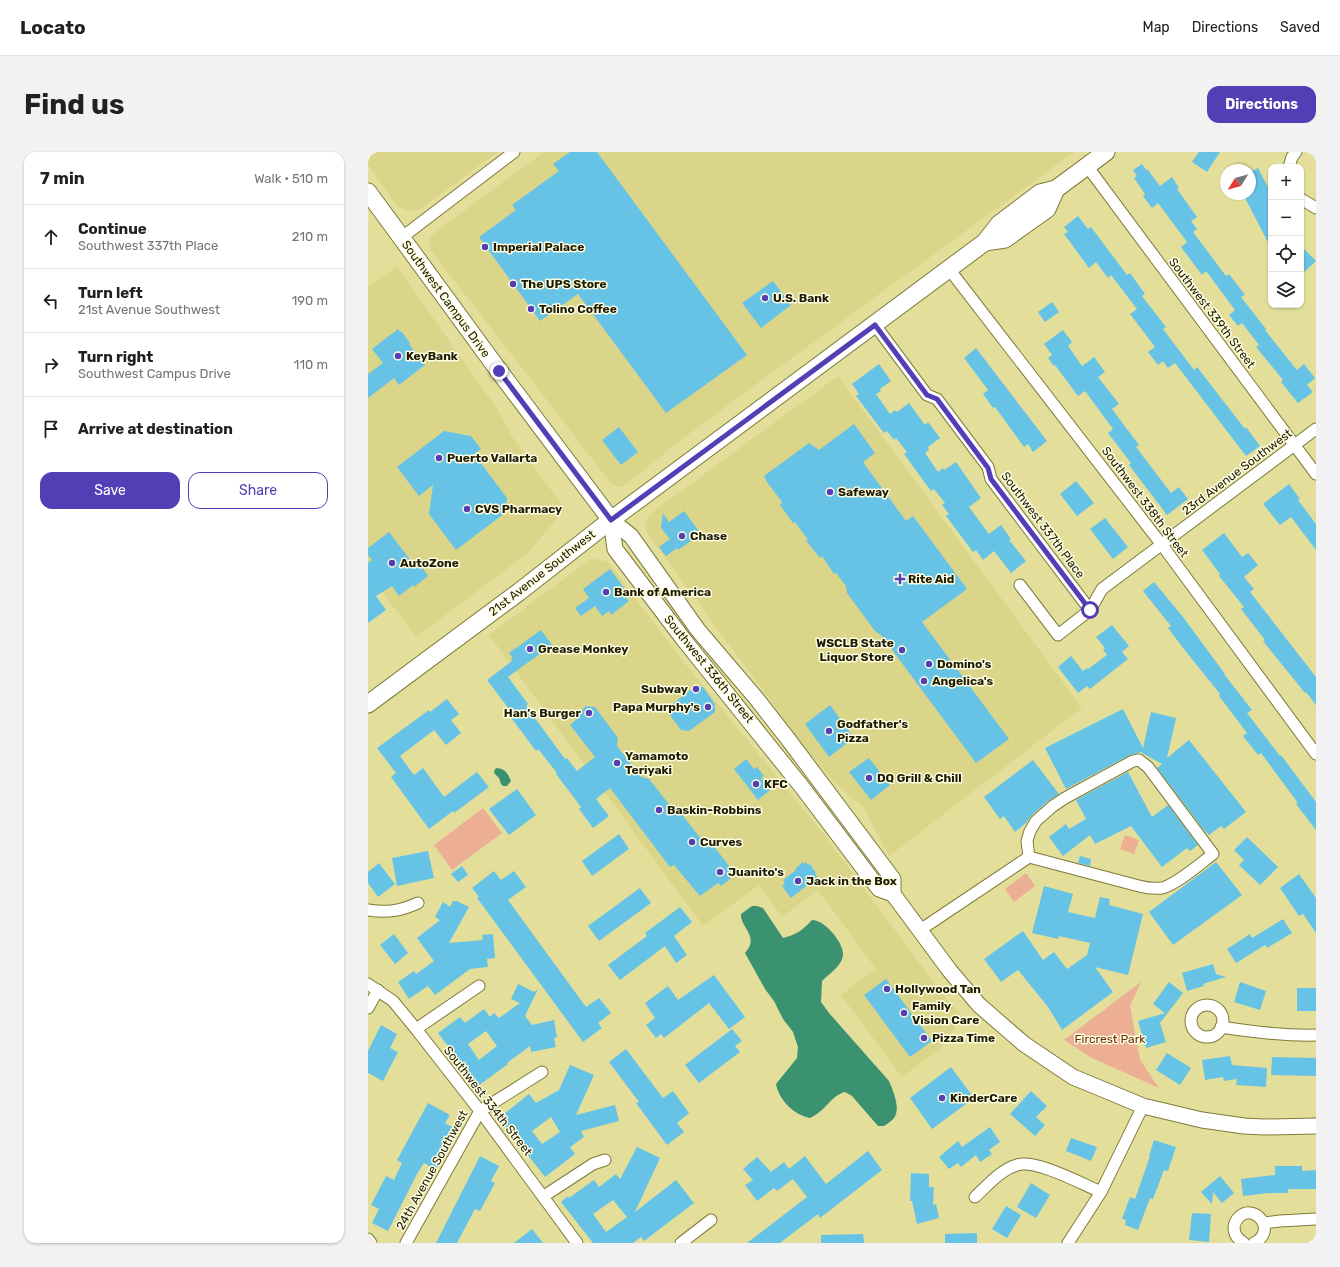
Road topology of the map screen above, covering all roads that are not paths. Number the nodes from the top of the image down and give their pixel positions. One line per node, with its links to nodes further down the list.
1 (514, 152): 9 (street)
2 (1106, 152): 5 (main road, 21st Avenue Southwest)
3 (1296, 152): 4 (street)
4 (1290, 164)
5 (1087, 166): 10 (main road, 21st Avenue Southwest); 13 (street, Southwest 339th Street)
6 (368, 192): 9 (main road, Southwest Campus Drive)
7 (1303, 200): 8 (street)
8 (1316, 208)
9 (401, 238): 15 (main road, Southwest Campus Drive)
10 (949, 269): 11 (main road, 21st Avenue Southwest); 16 (street, Southwest 338th Street)
11 (875, 325): 15 (main road, 21st Avenue Southwest); 18 (street, Southwest 337th Place)
12 (1316, 429): 13 (street, 23rd Avenue Southwest)
13 (1294, 446): 14 (street, Southwest 339th Street); 16 (street, 23rd Avenue Southwest)
14 (1316, 474)
15 (611, 520): 19 (main road, 21st Avenue Southwest); 20 (main road, Southwest 336th Street); 21 (main road, Southwest 336th Street)
16 (1162, 545): 18 (street, 23rd Avenue Southwest); 22 (street, Southwest 338th Street)
17 (1020, 585): 18 (street, 23rd Avenue Southwest)
18 (1090, 610)
19 (368, 704)
20 (743, 711): 21 (main road); 24 (main road, Southwest 336th Street)
21 (788, 739): 24 (main road, Southwest 336th Street)
22 (1316, 754)
23 (1029, 857): 23 (street); 27 (street)
24 (893, 894): 27 (main road, Southwest 336th Street)
25 (418, 903): 26 (street)
26 (368, 910)
27 (920, 930): 36 (main road, Southwest 336th Street)
28 (368, 984): 30 (street, Southwest 334th Street)
29 (479, 986): 33 (street)
30 (378, 990): 31 (street); 33 (street, Southwest 334th Street)
31 (368, 1008)
32 (1221, 1027): 34 (street)
33 (416, 1029): 37 (street, Southwest 334th Street)
34 (1316, 1035)
35 (542, 1072): 37 (street, 24th Avenue Southwest)
36 (1143, 1106): 38 (main road, Southwest 336th Street); 40 (street)
37 (480, 1111): 41 (street, Southwest 334th Street); 48 (street, 24th Avenue Southwest)
38 (1316, 1126)
39 (605, 1160): 41 (street)
40 (1101, 1192): 42 (street); 51 (street)
41 (544, 1196): 49 (street, Southwest 334th Street)
42 (975, 1197)
43 (1316, 1219): 45 (street)
44 (711, 1220): 50 (street)
45 (1264, 1223): 52 (street); 53 (street)
46 (368, 1239): 47 (street)
47 (371, 1243)
48 (406, 1243)
49 (577, 1243)
50 (681, 1243)
51 (1068, 1243)
52 (1244, 1243)
53 (1254, 1243)

